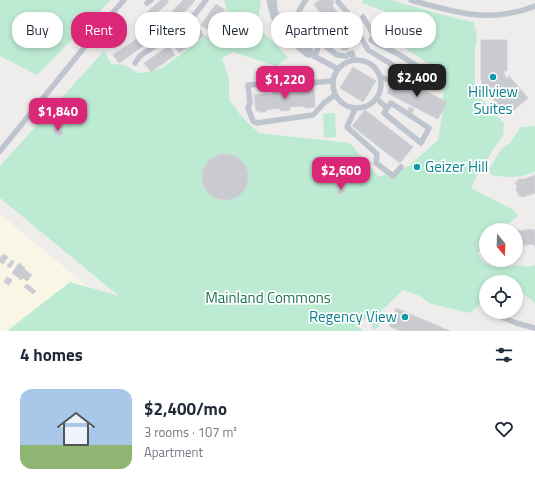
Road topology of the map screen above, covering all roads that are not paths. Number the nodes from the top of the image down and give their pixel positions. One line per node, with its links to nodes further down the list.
1 (124, 0): 37 (street)
2 (206, 0): 24 (street)
3 (269, 0): 9 (street)
4 (274, 0): 10 (street)
5 (306, 0): 11 (street)
6 (411, 0): 8 (street)
7 (338, 2): 20 (street)
8 (535, 6)
9 (271, 12)
10 (276, 12)
11 (298, 12)
12 (363, 17): 13 (street)
13 (371, 30)
14 (371, 40): 20 (street)
15 (299, 48): 21 (street)
16 (307, 48): 21 (street)
17 (317, 48): 21 (street)
18 (328, 48): 22 (street)
19 (386, 48): 20 (street)
20 (368, 50): 23 (street)
21 (313, 56): 25 (street)
22 (354, 60): 23 (street); 25 (street)
23 (364, 61): 26 (street)
24 (134, 63)
25 (338, 69): 27 (street)
26 (381, 77): 28 (street); 30 (street)
27 (333, 81): 29 (street); 29 (street)
28 (390, 81)
29 (335, 95): 34 (street)
30 (377, 100): 31 (street); 34 (street)
31 (387, 108): 32 (street); 36 (street)
32 (398, 108): 33 (street); 36 (street)
33 (408, 108)
34 (355, 109): 38 (street)
35 (414, 112): 36 (street)
36 (419, 122)
37 (0, 151)
38 (401, 167)
39 (506, 319): 40 (street)
40 (535, 328)

